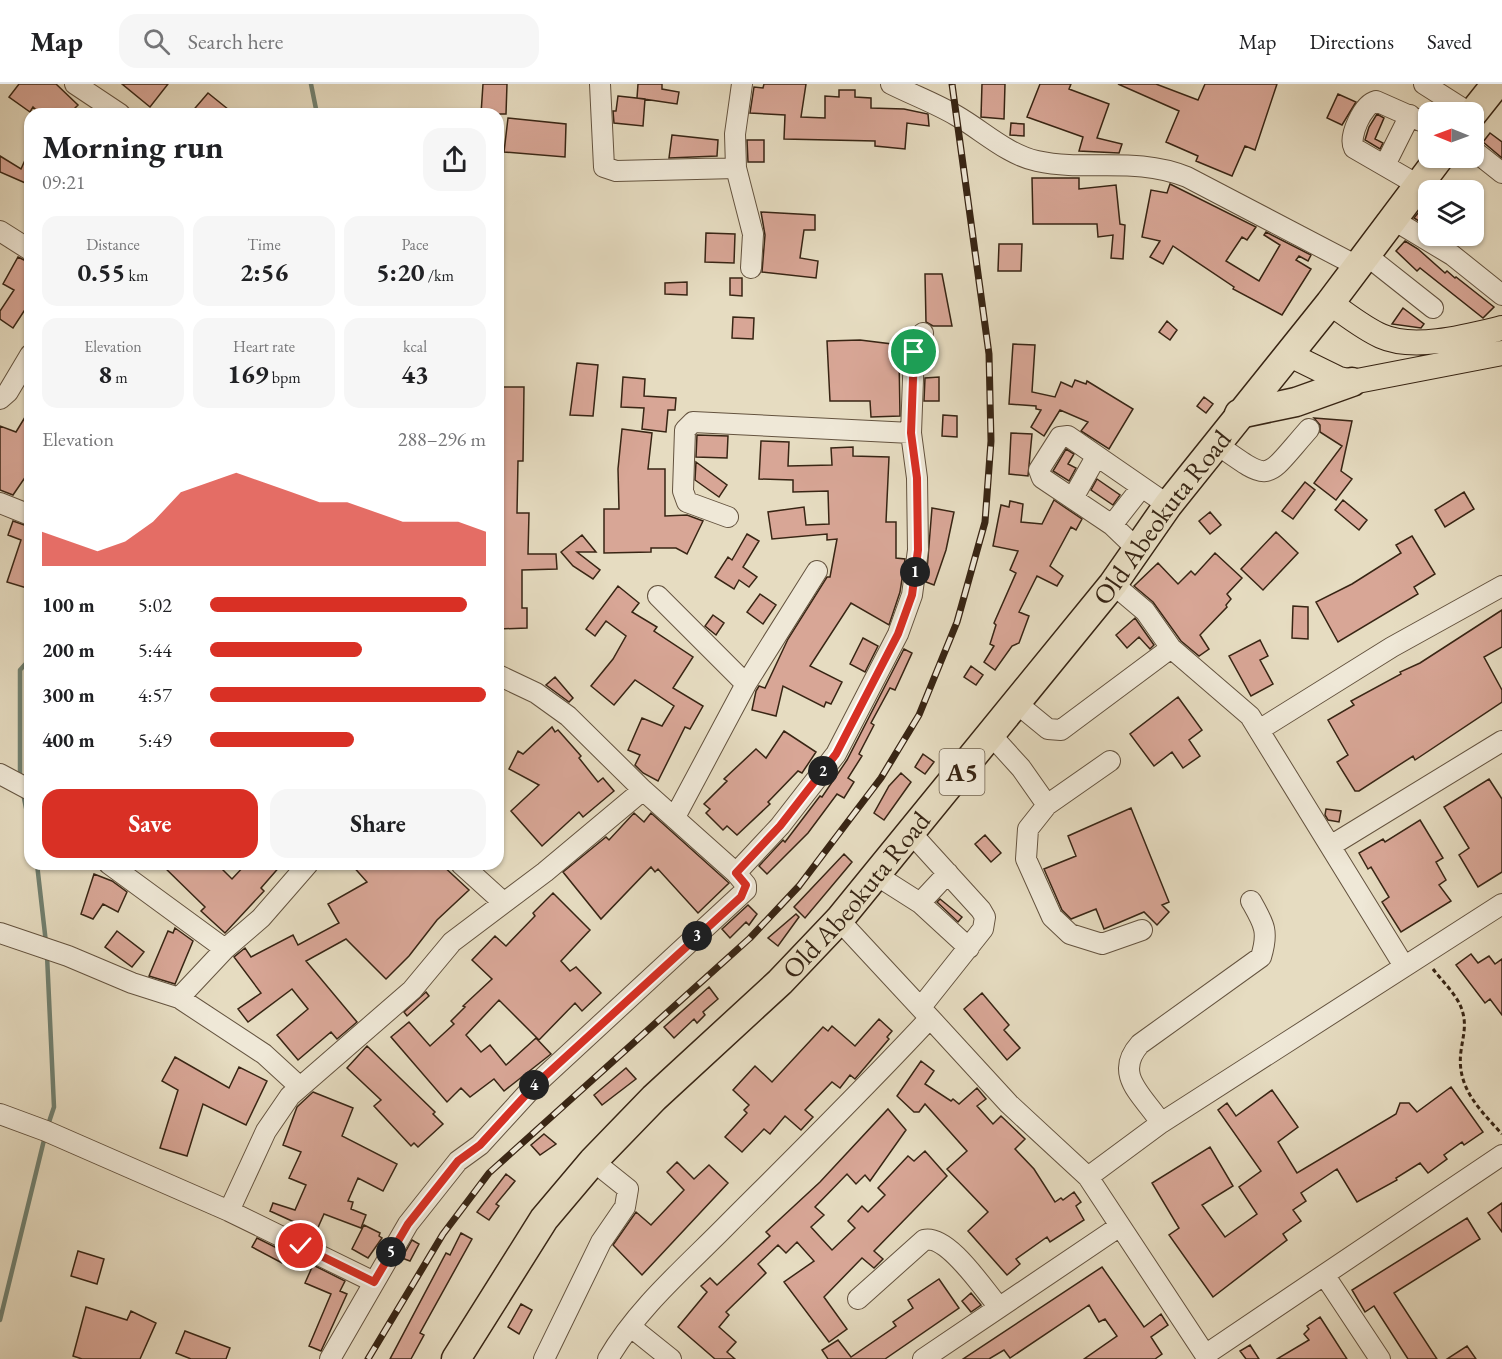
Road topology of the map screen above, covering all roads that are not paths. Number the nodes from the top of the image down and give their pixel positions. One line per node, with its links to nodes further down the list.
1 (75, 84): 9 (street)
2 (600, 84): 14 (street)
3 (742, 84): 14 (street)
4 (891, 84): 20 (street)
5 (1496, 84): 8 (highway)
6 (1436, 87): 7 (street)
7 (1455, 102)
8 (1482, 102)
9 (111, 108)
10 (1410, 115): 11 (street); 13 (street); 13 (street)
11 (1418, 119)
12 (1484, 159): 15 (street)
13 (1385, 165): 16 (street)
14 (736, 168): 21 (street)
15 (1502, 173)
16 (1418, 185): 17 (highway, Old Abeokuta Road / A5)
17 (1392, 219): 20 (highway, Old Abeokuta Road / A5); 22 (street)
18 (0, 231): 19 (street)
19 (24, 246)
20 (1361, 261): 23 (highway, Old Abeokuta Road / A5); 24 (street)
21 (751, 268)
22 (1502, 295)
23 (1330, 303): 25 (main road); 28 (highway, Old Abeokuta Road / A5)
24 (1433, 308)
25 (1502, 328)
26 (923, 333): 34 (street)
27 (1502, 353): 30 (main road)
28 (1288, 354): 30 (main road); 32 (highway, Old Abeokuta Road / A5)
29 (24, 365): 31 (street)
30 (1352, 382): 32 (highway)
31 (0, 399)
32 (1239, 414): 35 (highway, Old Abeokuta Road / A5)
33 (1309, 429): 35 (street)
34 (911, 433): 42 (street); 67 (street)
35 (1215, 443): 40 (highway, Old Abeokuta Road / A5)
36 (1096, 457): 37 (street); 38 (street); 38 (street)
37 (1141, 488): 40 (street); 43 (street)
38 (1073, 498): 43 (street)
39 (0, 503): 41 (street)
40 (1168, 505): 44 (highway, Old Abeokuta Road / A5)
41 (24, 513)
42 (728, 518)
43 (1112, 525): 44 (street)
44 (1136, 548): 46 (highway, Old Abeokuta Road / A5)
45 (817, 572): 51 (street)
46 (1113, 584): 49 (street); 52 (highway, Old Abeokuta Road / A5)
47 (1502, 586): 53 (street)
48 (658, 596): 51 (street)
49 (1171, 648): 52 (street); 53 (street)
50 (504, 678): 59 (street)
51 (746, 684): 61 (street)
52 (1015, 702): 54 (highway, Old Abeokuta Road / A5)
53 (1259, 730): 63 (street)
54 (992, 735): 60 (street); 62 (highway, Old Abeokuta Road / A5)
55 (1502, 741): 63 (street)
56 (1110, 761): 60 (street)
57 (0, 774): 58 (street)
58 (24, 787)
59 (643, 790): 61 (street); 71 (street)
60 (1047, 805): 75 (street)
61 (675, 817): 67 (street)
62 (912, 833): 68 (street); 69 (highway, Old Abeokuta Road / A5)
63 (1332, 845): 79 (street)
64 (117, 870): 78 (street)
65 (303, 870): 78 (street)
66 (468, 870): 71 (street)
67 (736, 873): 91 (street)
68 (948, 873): 72 (street); 77 (street)
69 (876, 875): 72 (street); 74 (highway, Old Abeokuta Road / A5)
70 (1251, 901): 84 (street)
71 (503, 902): 82 (street)
72 (920, 903): 77 (street)
73 (1502, 904): 79 (street)
74 (839, 920): 81 (street); 86 (highway, Old Abeokuta Road / A5)
75 (1142, 930)
76 (0, 933): 80 (street)
77 (969, 948): 81 (street)
78 (225, 949): 80 (street)
79 (1404, 966): 84 (street)
80 (179, 998): 82 (street)
81 (926, 1012): 87 (street); 94 (street)
82 (300, 1087): 88 (street)
83 (0, 1114): 88 (street)
84 (1161, 1123): 87 (street)
85 (1502, 1155): 90 (street)
86 (592, 1161): 97 (highway, Old Abeokuta Road / A5); 98 (street)
87 (1088, 1177): 89 (street)
88 (229, 1211): 91 (street)
89 (1120, 1226): 93 (street); 95 (street)
90 (1325, 1276): 95 (street); 102 (street)
91 (374, 1282): 96 (street)
92 (858, 1299): 93 (street)
93 (999, 1308): 101 (street)
94 (631, 1327): 99 (street); 100 (street)
95 (1207, 1357)
96 (330, 1359)
97 (456, 1359)
98 (544, 1359)
99 (608, 1359)
100 (671, 1359)
101 (923, 1359)
102 (1380, 1359)

